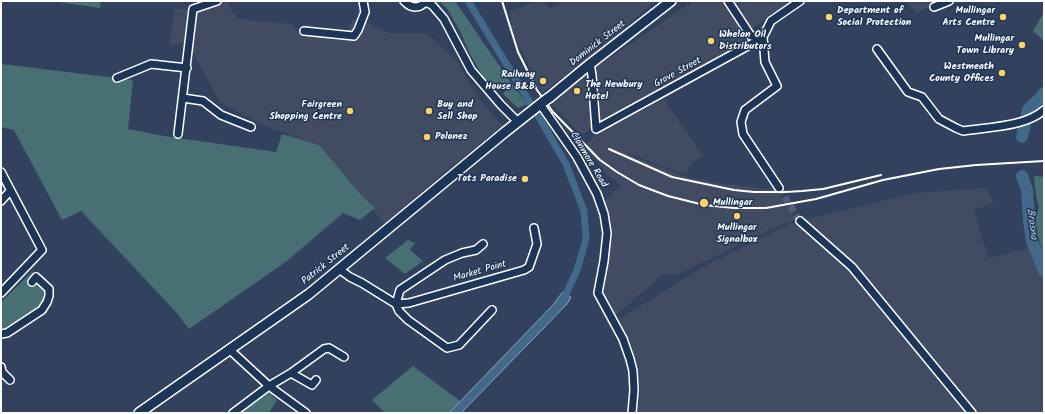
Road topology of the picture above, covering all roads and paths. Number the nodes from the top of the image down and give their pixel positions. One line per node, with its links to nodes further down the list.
1 (217, 1): 14 (street)
2 (363, 1): 10 (street)
3 (404, 1): 8 (street)
4 (671, 1): 13 (main road, Dominick Street)
5 (728, 1): 11 (street)
6 (800, 1): 11 (street)
7 (949, 1): 9 (street)
8 (426, 2): 19 (street)
9 (934, 7)
10 (304, 31)
11 (763, 36): 13 (street, Grove Street); 23 (street)
12 (877, 49): 18 (street)
13 (590, 64): 17 (main road, Dominick Street)
14 (187, 68): 15 (street); 16 (street)
15 (117, 78)
16 (183, 98): 20 (street); 21 (street)
17 (543, 102): 19 (main road, Dominick Street); 45 (street, Clonmore Road)
18 (1042, 112)
19 (518, 122): 29 (main road, Patrick Street)
20 (251, 127)
21 (178, 134)
22 (1, 172): 24 (street)
23 (778, 188)
24 (10, 191): 25 (street); 31 (street)
25 (1, 201)
26 (800, 221): 46 (street)
27 (534, 228): 32 (street, Market Point)
28 (483, 244): 32 (street)
29 (339, 269): 32 (street); 35 (main road, Patrick Street)
30 (32, 282): 34 (street)
31 (1, 293)
32 (396, 304): 33 (street)
33 (492, 310)
34 (1, 334)
35 (229, 349): 41 (street); 42 (main road, Patrick Street)
36 (344, 356): 38 (street)
37 (1, 367): 39 (street)
38 (291, 373): 40 (street); 41 (street)
39 (10, 380)
40 (316, 380)
41 (269, 386): 43 (street); 44 (street)
42 (139, 413)
43 (233, 413)
44 (306, 413)
45 (632, 413)
46 (972, 413)

